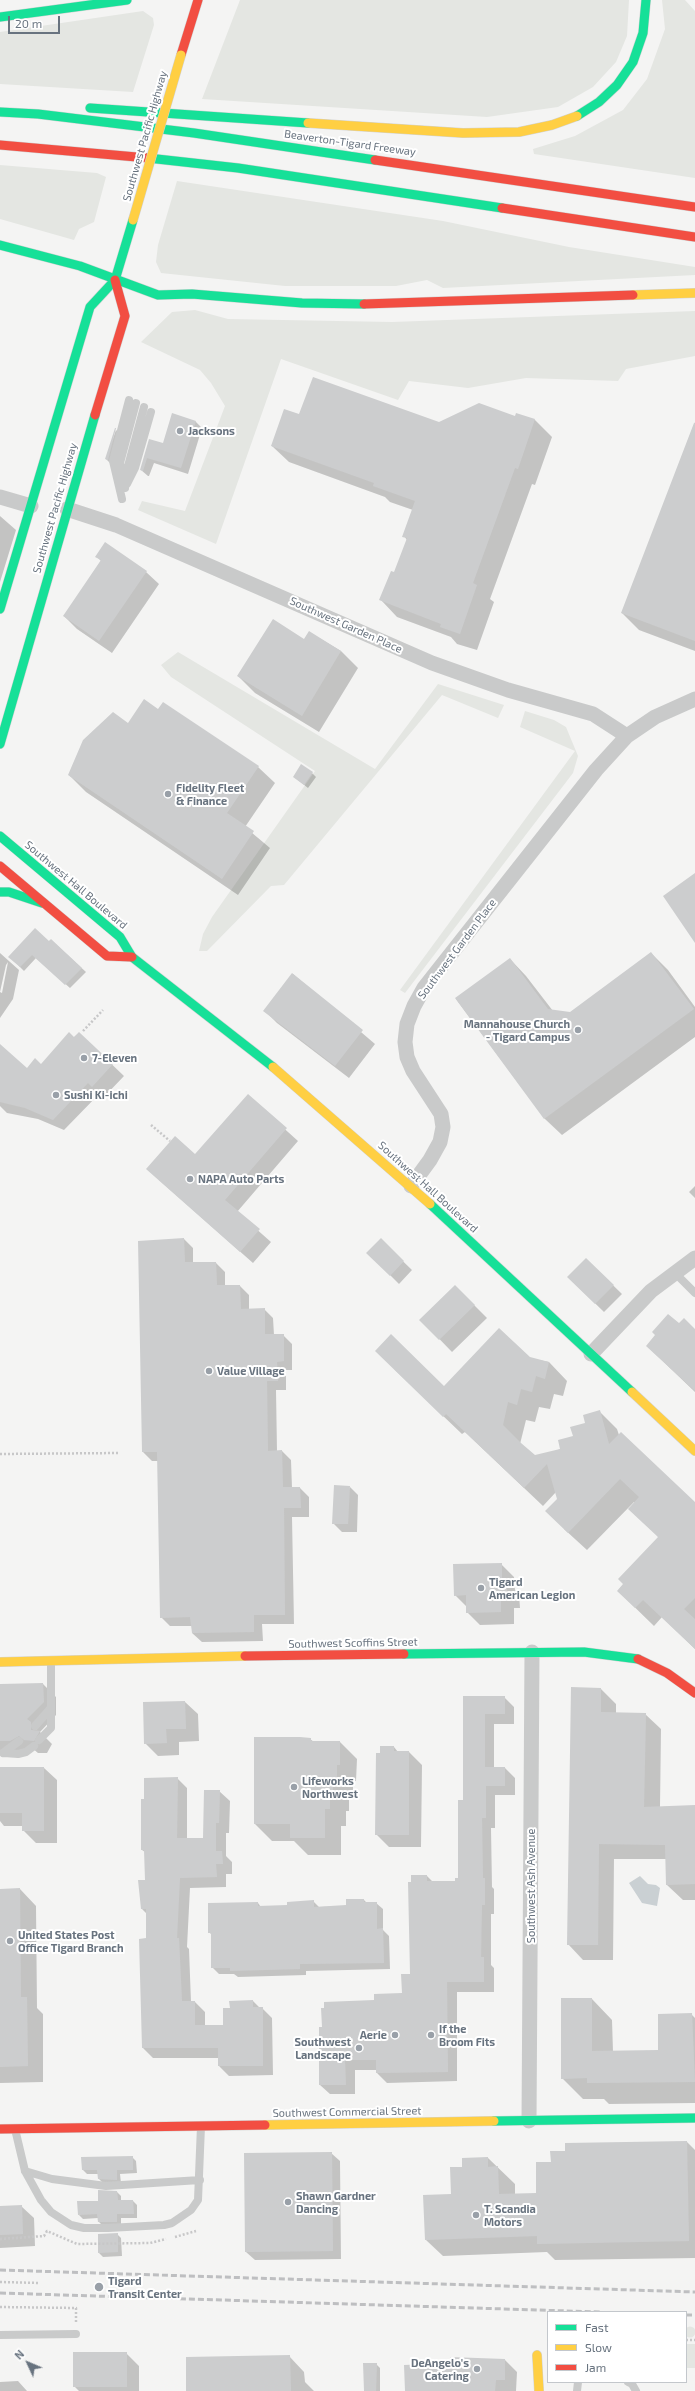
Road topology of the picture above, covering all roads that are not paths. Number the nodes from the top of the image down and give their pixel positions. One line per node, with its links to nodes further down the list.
1 (127, 0): 4 (main road)
2 (198, 0): 11 (main road, Southwest Pacific Highway, bridge)
3 (646, 0): 6 (main road)
4 (0, 17)
5 (0, 112): 6 (main road, Beaverton-Tigard Freeway)
6 (38, 114): 8 (main road, Beaverton-Tigard Freeway)
7 (0, 145): 9 (main road)
8 (695, 207)
9 (695, 238)
10 (0, 245): 11 (main road)
11 (115, 280): 12 (main road); 18 (main road, Southwest Pacific Highway); 19 (main road, Southwest Pacific Highway)
12 (695, 293)
13 (144, 407): 15 (lane)
14 (151, 412): 15 (lane)
15 (125, 488): 17 (lane)
16 (0, 497): 18 (street)
17 (122, 499)
18 (31, 506): 20 (main road, Southwest Pacific Highway)
19 (67, 509): 22 (street, Southwest Garden Place); 23 (main road, Southwest Pacific Highway)
20 (0, 608)
21 (695, 699): 22 (street, Southwest Garden Place)
22 (627, 736): 29 (street, Southwest Garden Place)
23 (0, 744)
24 (0, 836): 28 (main road, Southwest Hall Boulevard)
25 (0, 866): 27 (main road)
26 (0, 892): 27 (main road)
27 (42, 904): 28 (main road)
28 (132, 957): 29 (main road, Southwest Hall Boulevard)
29 (410, 1186): 33 (main road, Southwest Hall Boulevard)
30 (695, 1258): 31 (street)
31 (674, 1273): 32 (lane); 33 (street)
32 (695, 1292)
33 (591, 1354): 34 (main road, Southwest Hall Boulevard)
34 (695, 1451)
35 (532, 1652): 36 (main road, Southwest Scoffins Street); 38 (main road, Southwest Scoffins Street); 44 (street, Southwest Ash Avenue)
36 (51, 1661): 37 (main road, Southwest Scoffins Street); 39 (lane)
37 (0, 1662)
38 (695, 1693)
39 (51, 1708): 40 (lane); 42 (lane)
40 (35, 1726)
41 (19, 1741): 42 (lane)
42 (2, 1753)
43 (695, 2118): 44 (main road, Southwest Commercial Street)
44 (529, 2121): 45 (main road, Southwest Commercial Street)
45 (201, 2126): 47 (main road, Southwest Commercial Street); 49 (lane)
46 (0, 2129): 47 (main road, Southwest Commercial Street)
47 (15, 2129): 48 (lane)
48 (26, 2171): 49 (lane); 49 (lane)
49 (200, 2180)
50 (0, 2334): 51 (lane)
51 (76, 2334)
52 (537, 2354): 54 (main road)
53 (630, 2383): 55 (lane)
54 (539, 2391)
55 (636, 2391)

